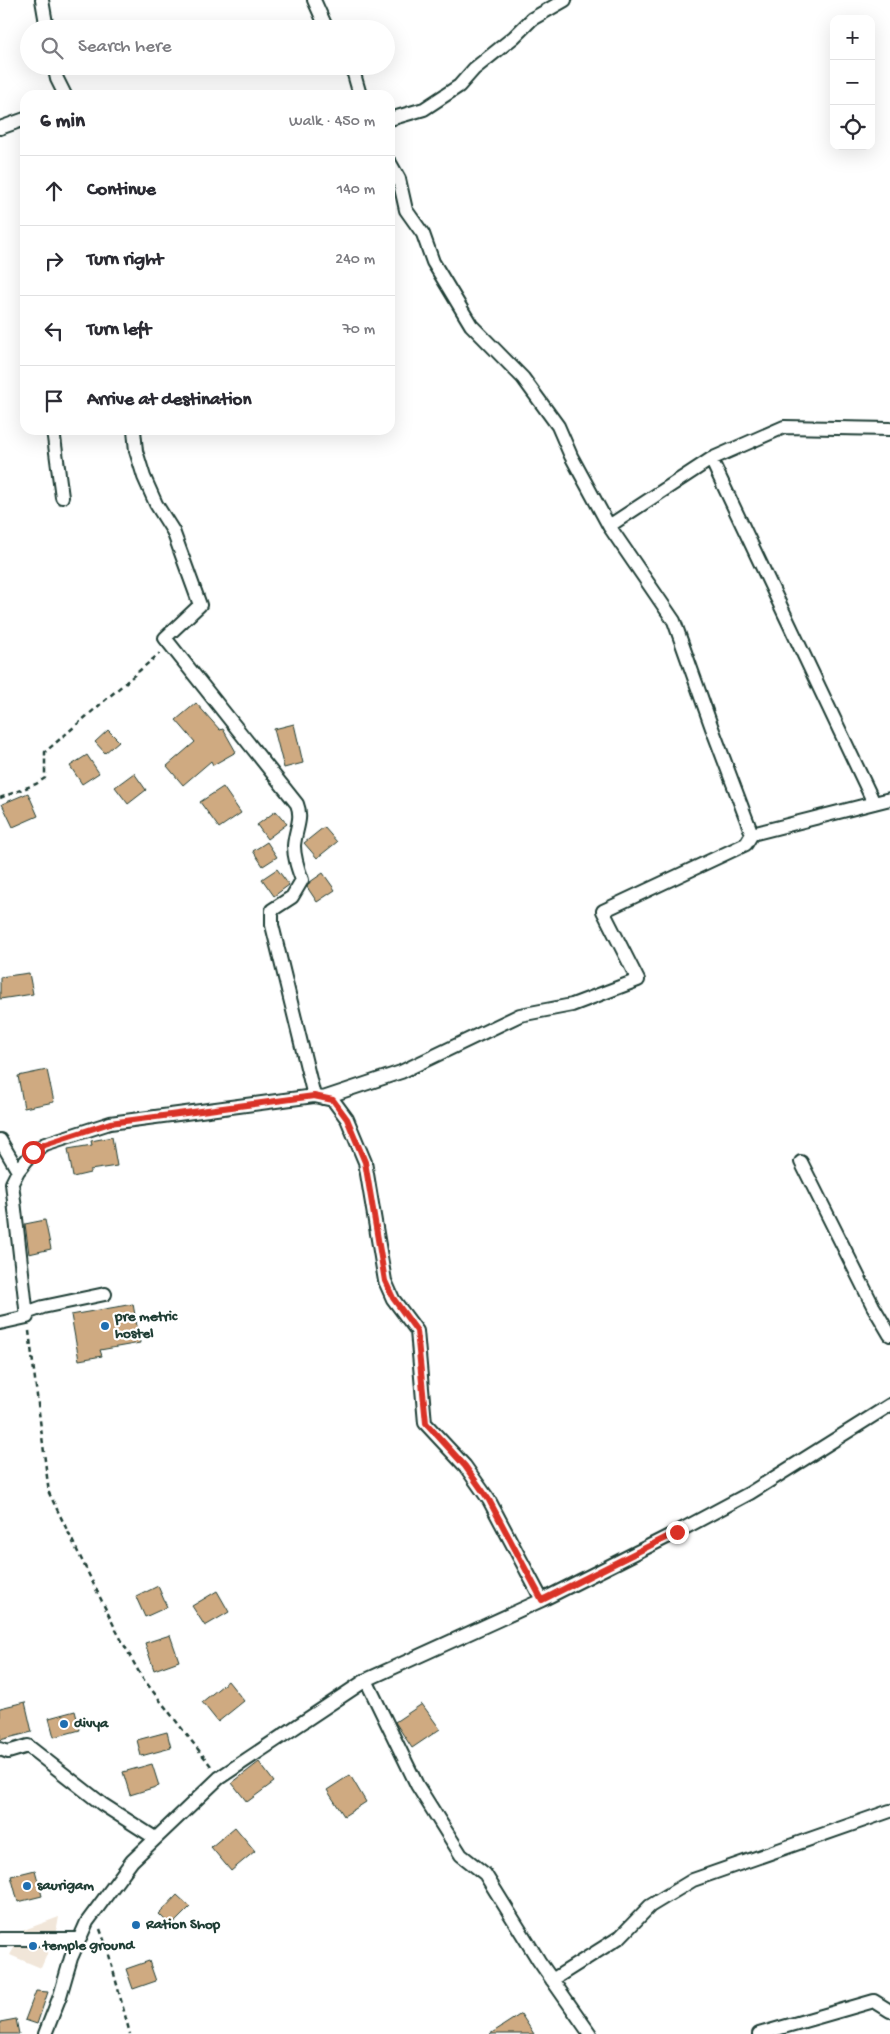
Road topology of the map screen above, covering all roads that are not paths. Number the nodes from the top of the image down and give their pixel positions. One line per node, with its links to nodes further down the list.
1 (42, 0): 4 (street)
2 (314, 0): 5 (street)
3 (565, 0): 10 (street)
4 (45, 20)
5 (323, 20)
6 (56, 75): 8 (street)
7 (354, 75): 9 (street)
8 (62, 90)
9 (359, 90)
10 (395, 118)
11 (20, 121): 12 (street)
12 (0, 128)
13 (395, 172): 19 (street)
14 (890, 429): 17 (street)
15 (54, 435): 18 (street)
16 (134, 435): 23 (street)
17 (711, 459): 19 (street); 21 (street)
18 (62, 497)
19 (609, 526): 22 (street)
20 (890, 799): 21 (street)
21 (874, 803): 22 (street)
22 (752, 834): 23 (street)
23 (319, 1097): 26 (street); 32 (street)
24 (0, 1140): 26 (street)
25 (801, 1162): 30 (street)
26 (18, 1171): 28 (street)
27 (105, 1294): 28 (street)
28 (27, 1315): 29 (street)
29 (0, 1323)
30 (890, 1335)
31 (890, 1405): 32 (street)
32 (542, 1600): 33 (street)
33 (366, 1680): 36 (street); 39 (street)
34 (0, 1749): 36 (street)
35 (890, 1811): 39 (street)
36 (154, 1838): 38 (street)
37 (0, 1939): 38 (street)
38 (80, 1939): 41 (street)
39 (552, 1980): 42 (street)
40 (890, 2011): 43 (street)
41 (45, 2034)
42 (590, 2034)
43 (759, 2034)

